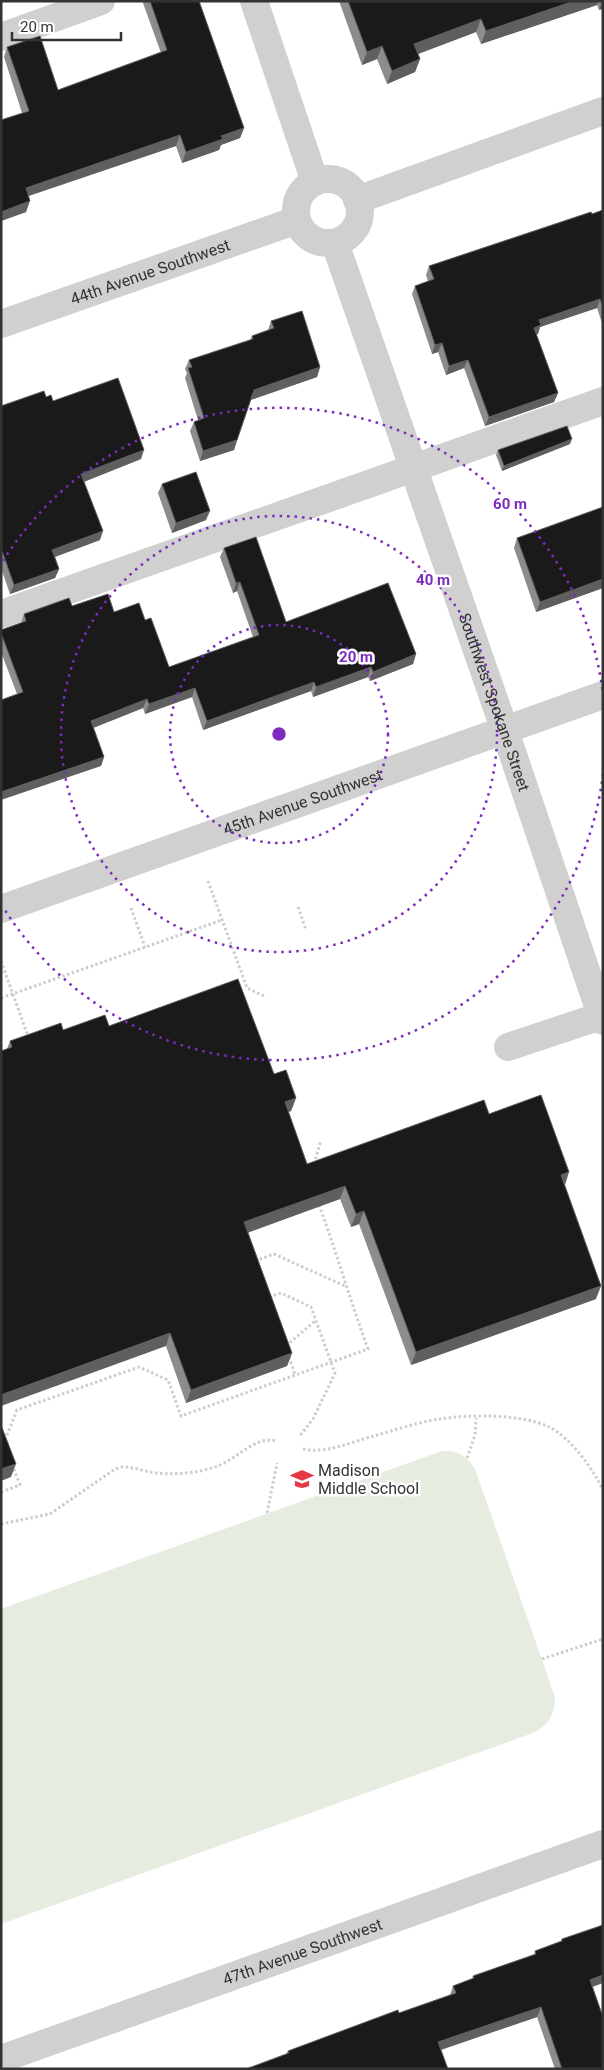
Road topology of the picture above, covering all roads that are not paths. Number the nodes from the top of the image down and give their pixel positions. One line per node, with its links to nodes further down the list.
1 (101, 1): 3 (street)
2 (254, 1): 5 (street)
3 (1, 37)
4 (603, 111): 6 (street)
5 (315, 182): 6 (street); 7 (street)
6 (357, 200): 8 (street)
7 (297, 220): 8 (street); 9 (street, 44th Avenue Southwest)
8 (335, 243): 11 (street, Southwest Spokane Street)
9 (1, 324)
10 (603, 401): 11 (street)
11 (414, 469): 12 (street); 14 (street, Southwest Spokane Street)
12 (1, 614)
13 (603, 695): 14 (street, 45th Avenue Southwest)
14 (505, 731): 15 (street, 45th Avenue Southwest); 16 (street, Southwest Spokane Street)
15 (1, 909)
16 (596, 981): 17 (street, Southwest Spokane Street)
17 (602, 1018): 18 (street)
18 (508, 1047)
19 (603, 1844): 20 (street, 47th Avenue Southwest)
20 (1, 2059)

